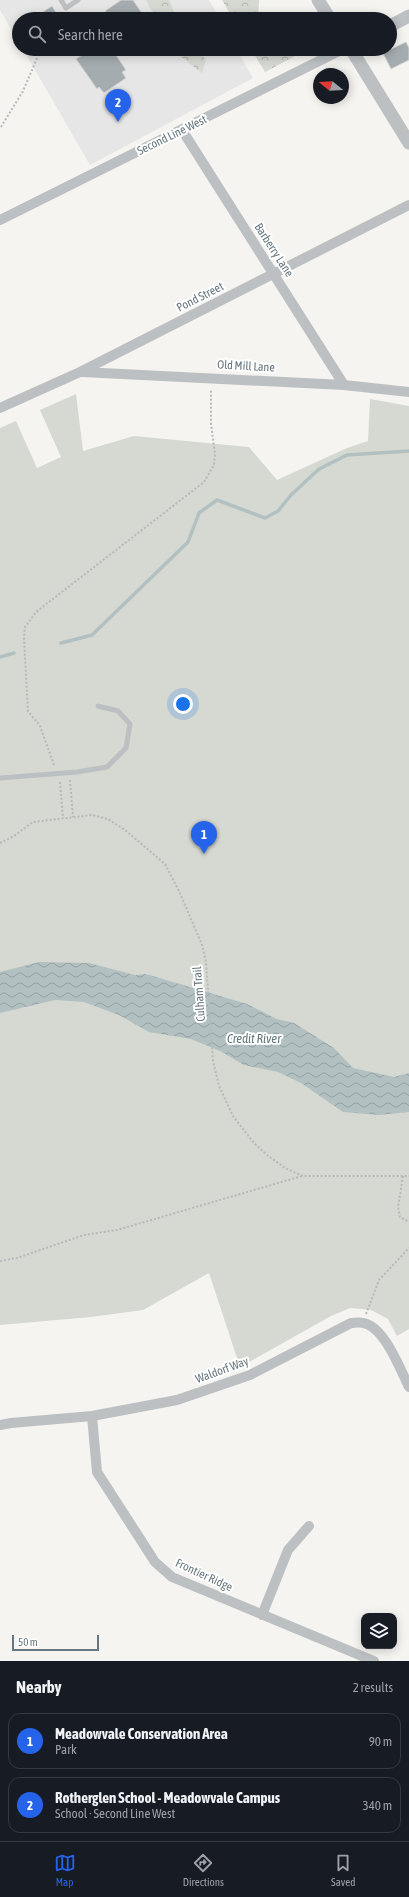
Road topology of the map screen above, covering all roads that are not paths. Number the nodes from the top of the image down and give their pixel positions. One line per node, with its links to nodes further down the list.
1 (61, 0): 2 (lane)
2 (78, 0)
3 (318, 0): 4 (street)
4 (326, 12)
5 (409, 16): 6 (street)
6 (397, 22)
7 (329, 56): 9 (street, Second Line West)
8 (354, 56): 10 (street)
9 (182, 130): 12 (street, Second Line West); 13 (street, Barberry Lane)
10 (409, 143)
11 (409, 205): 13 (street, Pond Street)
12 (0, 220)
13 (274, 274): 14 (street, Pond Street); 15 (street, Barberry Lane)
14 (80, 372): 15 (street, Old Mill Lane); 17 (street, Pond Street)
15 (344, 385): 16 (street, Old Mill Lane)
16 (409, 392)
17 (0, 408)
18 (98, 706): 19 (lane)
19 (0, 778)
20 (409, 1387): 21 (street, Waldorf Way)
21 (92, 1416): 22 (street, Waldorf Way); 24 (street, Frontier Ridge)
22 (0, 1425)
23 (310, 1526): 24 (street)
24 (262, 1615): 25 (street, Frontier Ridge)
25 (374, 1661)

